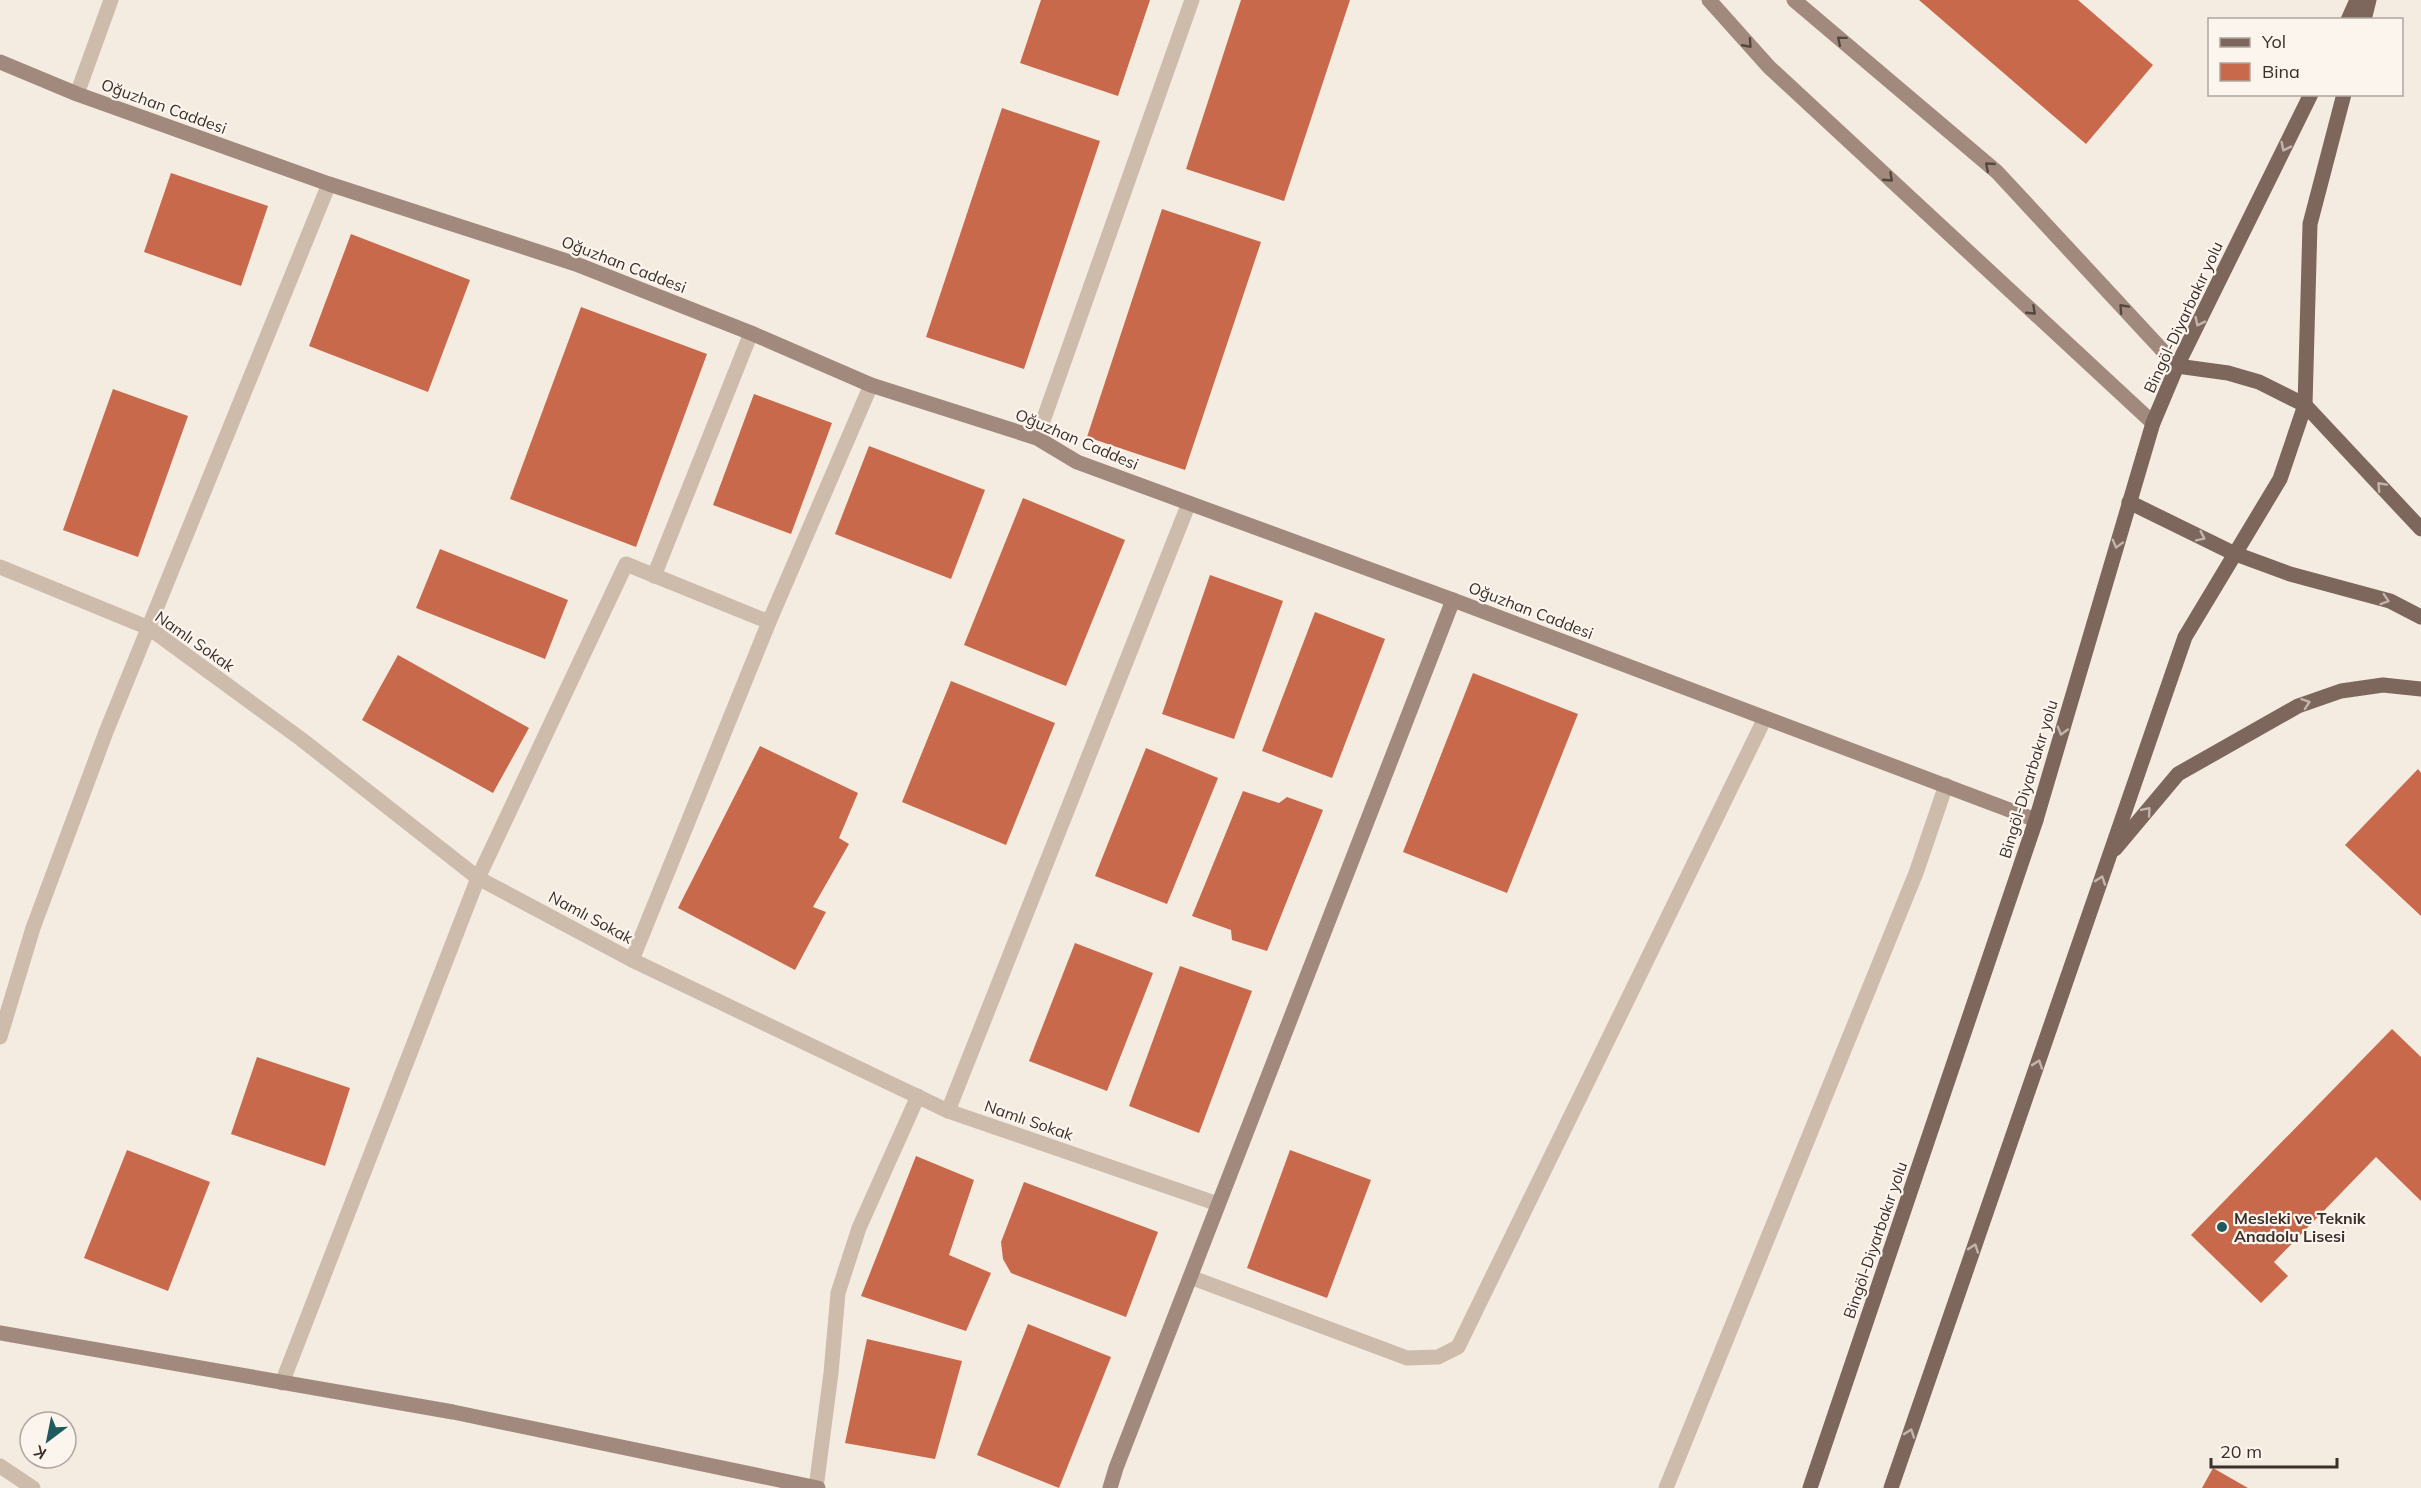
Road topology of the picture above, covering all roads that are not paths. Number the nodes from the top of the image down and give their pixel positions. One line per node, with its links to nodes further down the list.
1 (111, 0): 10 (street)
2 (1192, 0): 19 (street)
3 (1709, 0): 18 (street, one-way to 18)
4 (1794, 0): 15 (street, one-way to 4)
5 (2357, 0): 7 (main road)
6 (2369, 0): 8 (main road)
7 (2349, 18)
8 (2364, 18)
9 (0, 62): 10 (street, Oğuzhan Caddesi)
10 (77, 94): 13 (street, Oğuzhan Caddesi)
11 (2310, 96): 15 (main road, Bingöl-Diyarbakır yolu, one-way to 15)
12 (2343, 96): 17 (main road)
13 (329, 184): 14 (street, Oğuzhan Caddesi); 29 (street)
14 (751, 333): 16 (street, Oğuzhan Caddesi); 25 (street)
15 (2177, 366): 17 (main road); 18 (main road, Bingöl-Diyarbakır yolu)
16 (871, 386): 19 (street, Oğuzhan Caddesi); 28 (street)
17 (2305, 405): 22 (main road, one-way to 17); 23 (main road)
18 (2153, 423): 20 (main road, Bingöl-Diyarbakır yolu)
19 (1037, 438): 21 (street, Oğuzhan Caddesi)
20 (2129, 502): 23 (main road, one-way to 23); 33 (main road, Bingöl-Diyarbakır yolu, one-way to 33)
21 (1189, 503): 26 (street, Oğuzhan Caddesi); 40 (street)
22 (2421, 528)
23 (2233, 553): 27 (main road, one-way to 27); 34 (main road)
24 (0, 567): 29 (street, Namlı Sokak)
25 (654, 576): 28 (street); 35 (street)
26 (1453, 600): 31 (street, Oğuzhan Caddesi); 41 (street)
27 (2421, 617)
28 (769, 622): 36 (street)
29 (149, 628): 35 (street, Namlı Sokak); 37 (street)
30 (2421, 689): 34 (main road, one-way to 30)
31 (1765, 718): 32 (street, Oğuzhan Caddesi); 42 (street)
32 (1946, 785): 33 (street, Oğuzhan Caddesi); 49 (street)
33 (2037, 820): 50 (main road, Bingöl-Diyarbakır yolu)
34 (2110, 856): 51 (main road, one-way to 34)
35 (478, 878): 36 (street, Namlı Sokak); 44 (street)
36 (632, 960): 39 (street, Namlı Sokak)
37 (2, 1021): 38 (street)
38 (0, 1037)
39 (918, 1096): 40 (street, Namlı Sokak); 47 (street)
40 (948, 1111): 41 (street, Namlı Sokak)
41 (1218, 1204): 42 (street)
42 (1190, 1277): 48 (street)
43 (0, 1333): 44 (street)
44 (282, 1383): 47 (street)
45 (0, 1466): 46 (street)
46 (33, 1488)
47 (817, 1488)
48 (1110, 1488)
49 (1666, 1488)
50 (1810, 1488)
51 (1891, 1488)

